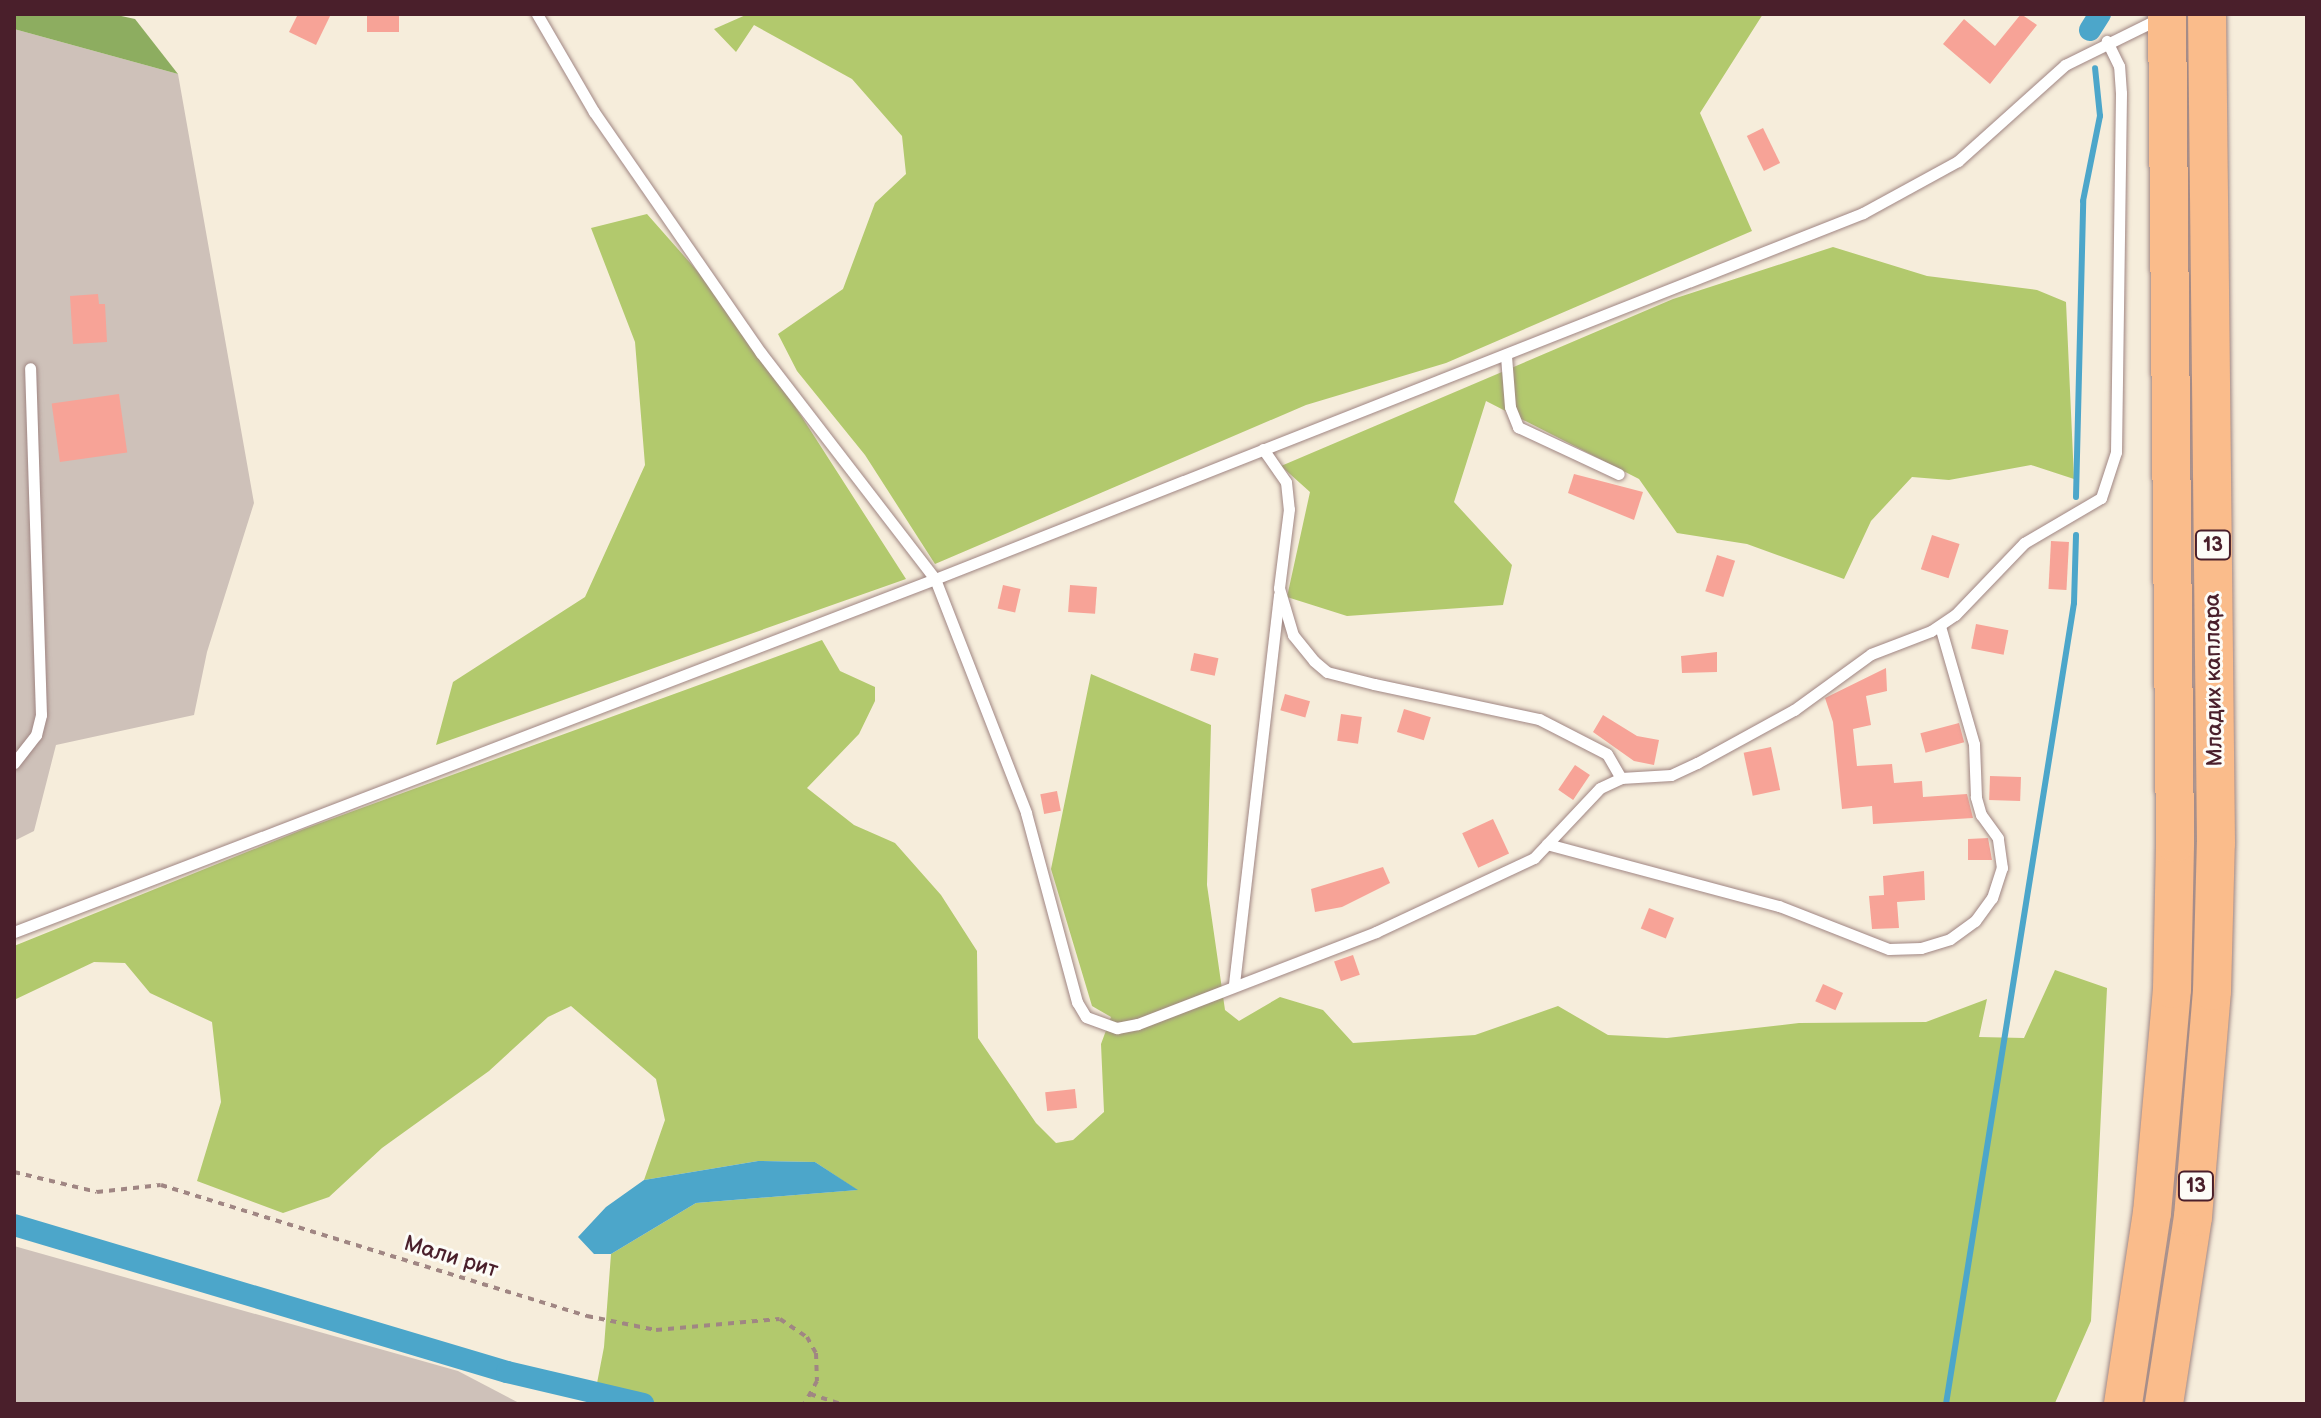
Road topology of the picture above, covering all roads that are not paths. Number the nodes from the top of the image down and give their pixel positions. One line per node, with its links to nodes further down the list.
1 (537, 14): 9 (lane)
2 (2207, 14): 18 (highway, Младих каплара / 13)
3 (2163, 16): 4 (lane); 17 (highway, Младих каплара / 13)
4 (2107, 41): 5 (lane); 11 (lane)
5 (1506, 356): 7 (lane); 8 (lane)
6 (30, 368): 12 (lane)
7 (1263, 449): 9 (lane); 10 (lane)
8 (1619, 474)
9 (935, 579): 15 (lane); 16 (lane)
10 (1279, 588): 13 (lane); 16 (lane)
11 (1940, 626): 13 (lane); 14 (lane)
12 (14, 763)
13 (1621, 778): 14 (lane)
14 (1547, 844): 16 (lane)
15 (14, 932)
16 (1234, 984)
17 (2152, 1213): 19 (highway); 20 (highway, 13)
18 (2183, 1297): 21 (highway, 13); 22 (highway)
19 (2105, 1404)
20 (2123, 1404)
21 (2164, 1404)
22 (2174, 1404)

